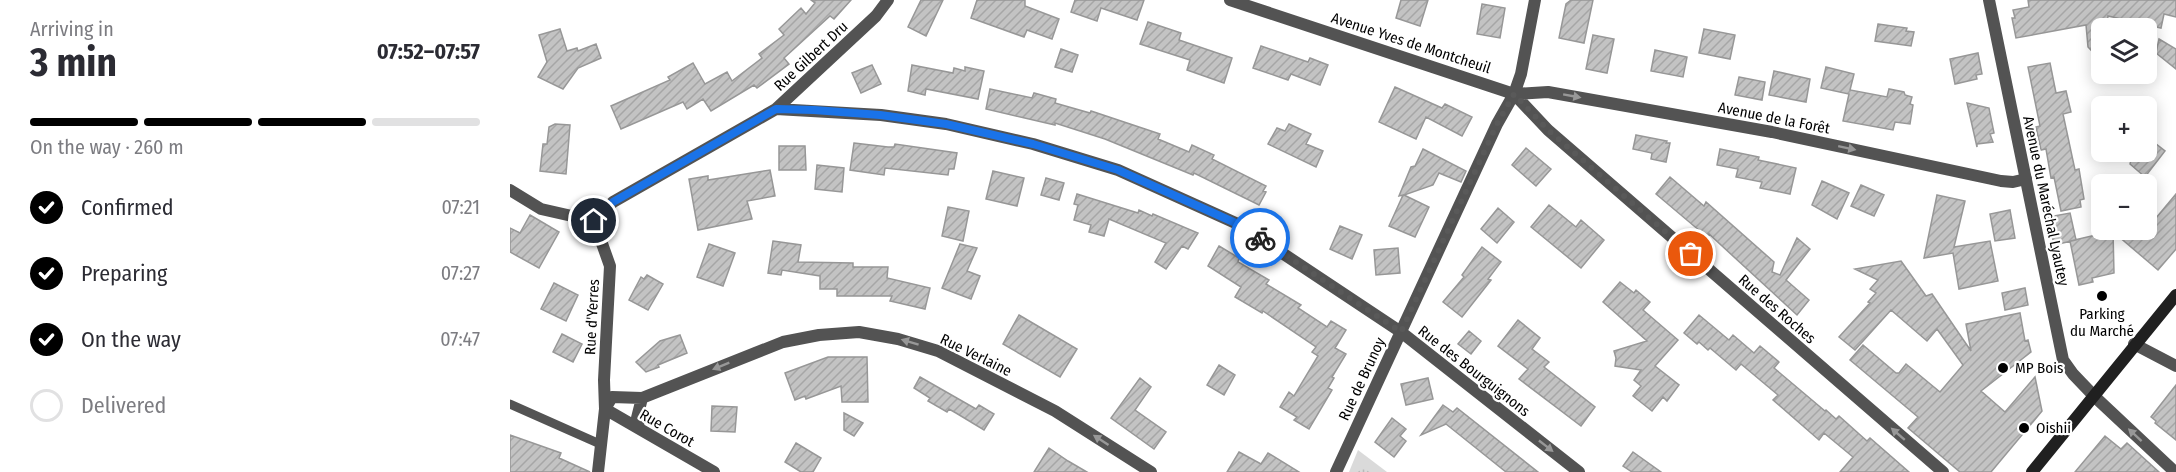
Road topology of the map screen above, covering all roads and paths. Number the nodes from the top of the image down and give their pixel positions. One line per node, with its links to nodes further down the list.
1 (888, 0): 6 (street, Rue Gilbert Dru)
2 (1230, 0): 5 (street, Avenue Yves de Montcheuil)
3 (1535, 0): 5 (street, Rue de Brunoy)
4 (1989, 0): 7 (street, Avenue du Maréchal Lyautey)
5 (1514, 94): 7 (street, Avenue de la Forêt, one-way to 7); 11 (street, Rue de Brunoy); 25 (street, Rue des Roches, one-way to 5)
6 (776, 109): 9 (street, Rue Gilbert Dru); 11 (street, Rue des Bourguignons)
7 (2026, 179): 14 (street, Avenue du Maréchal Lyautey)
8 (510, 190): 9 (street)
9 (594, 221): 17 (street, Rue d'Yerres)
10 (2176, 295): 12 (main road)
11 (1401, 332): 23 (street, Rue de Brunoy); 24 (street, Rue des Bourguignons, one-way to 24)
12 (2134, 345): 13 (street); 14 (main road)
13 (2176, 366)
14 (2095, 397): 26 (main road); 27 (street, Avenue du Maréchal Lyautey, one-way to 14)
15 (642, 398): 17 (street, Rue Verlaine); 18 (street); 22 (street, Rue Verlaine, one-way to 15)
16 (510, 404): 19 (lane)
17 (605, 409): 18 (street, Rue Corot); 19 (street, Rue d'Yerres)
18 (639, 428): 21 (street, Rue Corot)
19 (600, 444): 20 (street, Rue d'Yerres)
20 (598, 472)
21 (714, 472)
22 (1151, 472)
23 (1336, 472)
24 (1579, 472)
25 (1943, 472)
26 (2032, 472)
27 (2175, 472)

